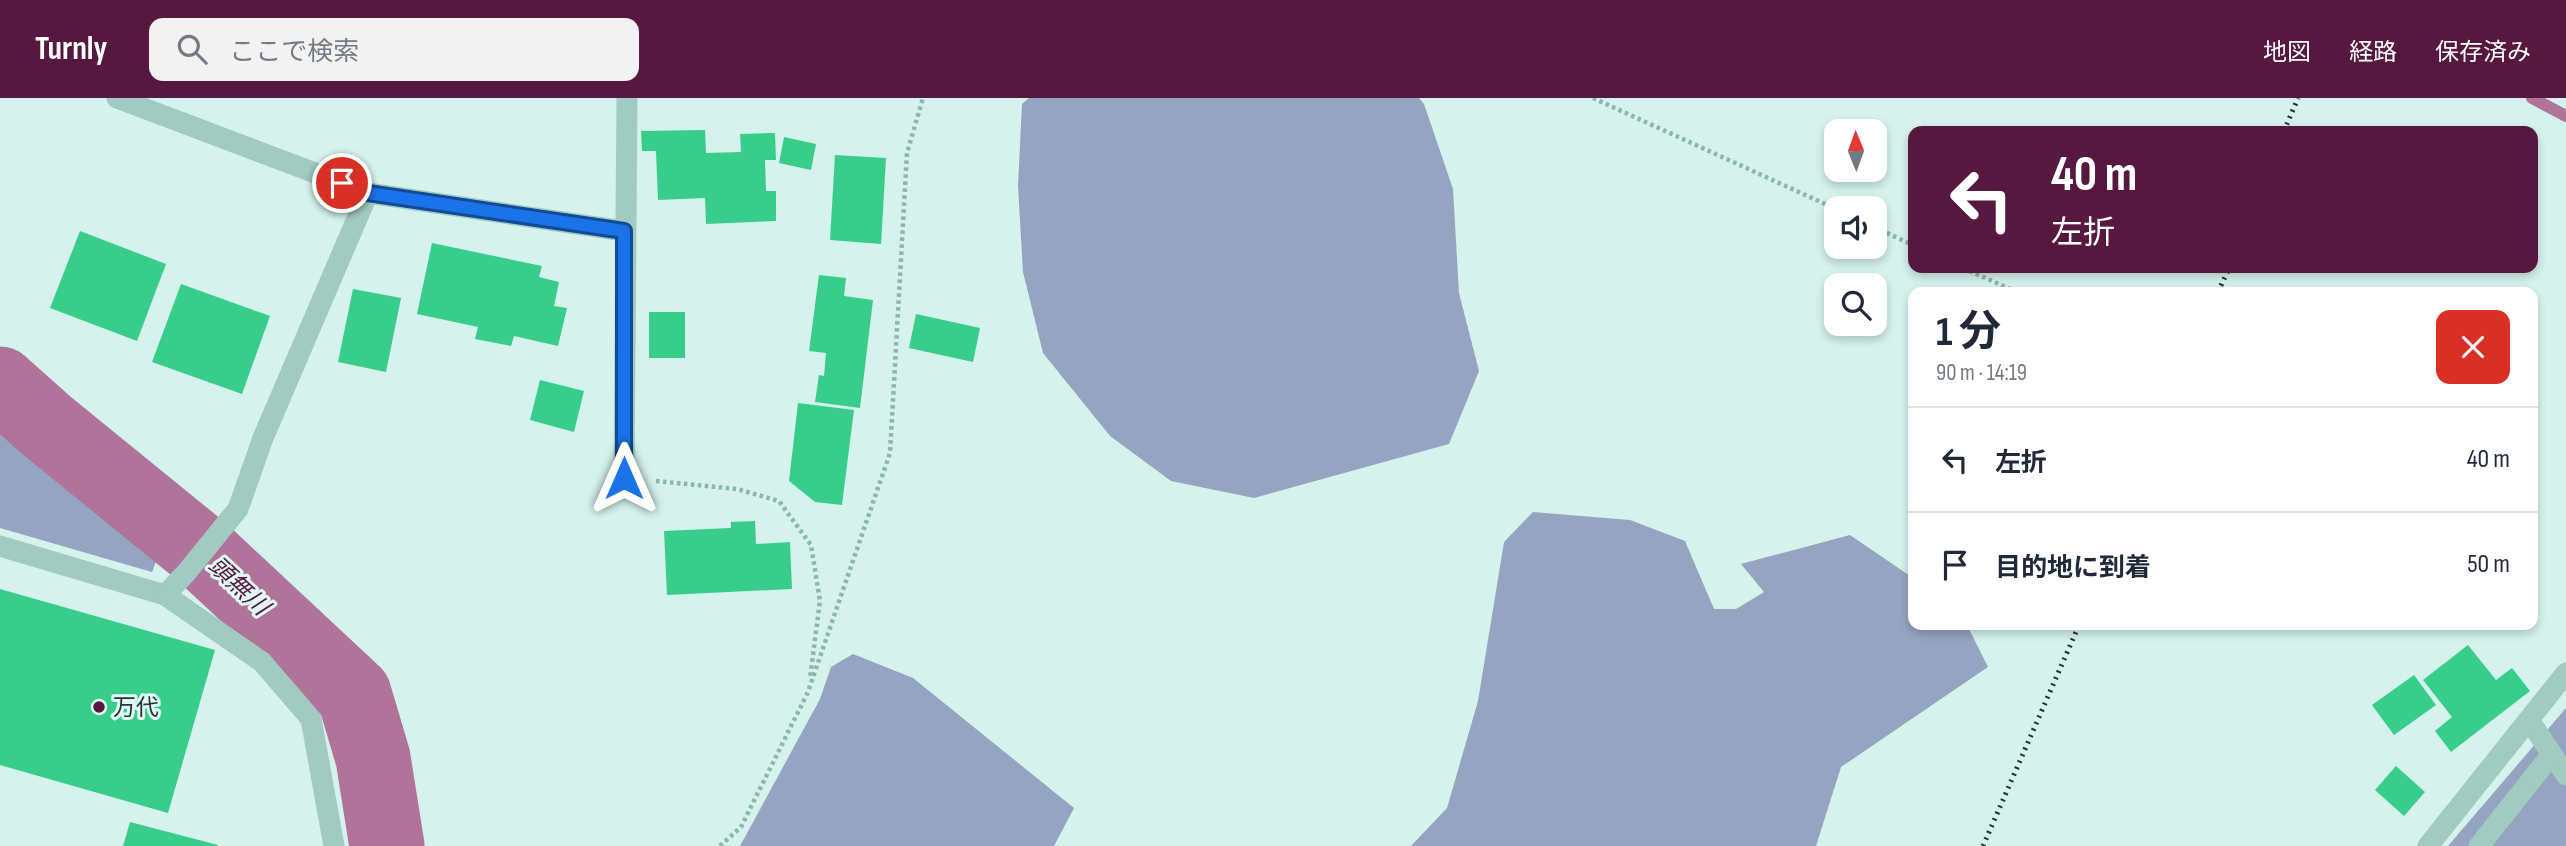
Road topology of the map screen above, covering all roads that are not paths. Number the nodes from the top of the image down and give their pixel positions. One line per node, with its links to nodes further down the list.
1 (117, 98): 3 (street)
2 (627, 98): 4 (street)
3 (368, 193): 4 (street); 7 (street)
4 (624, 231): 5 (street)
5 (624, 478)
6 (0, 546): 7 (street)
7 (165, 594): 12 (street)
8 (2566, 673): 9 (street)
9 (2529, 720): 10 (street); 13 (street)
10 (2552, 754): 11 (street); 14 (street)
11 (2566, 775)
12 (334, 846)
13 (2428, 846)
14 (2479, 846)

